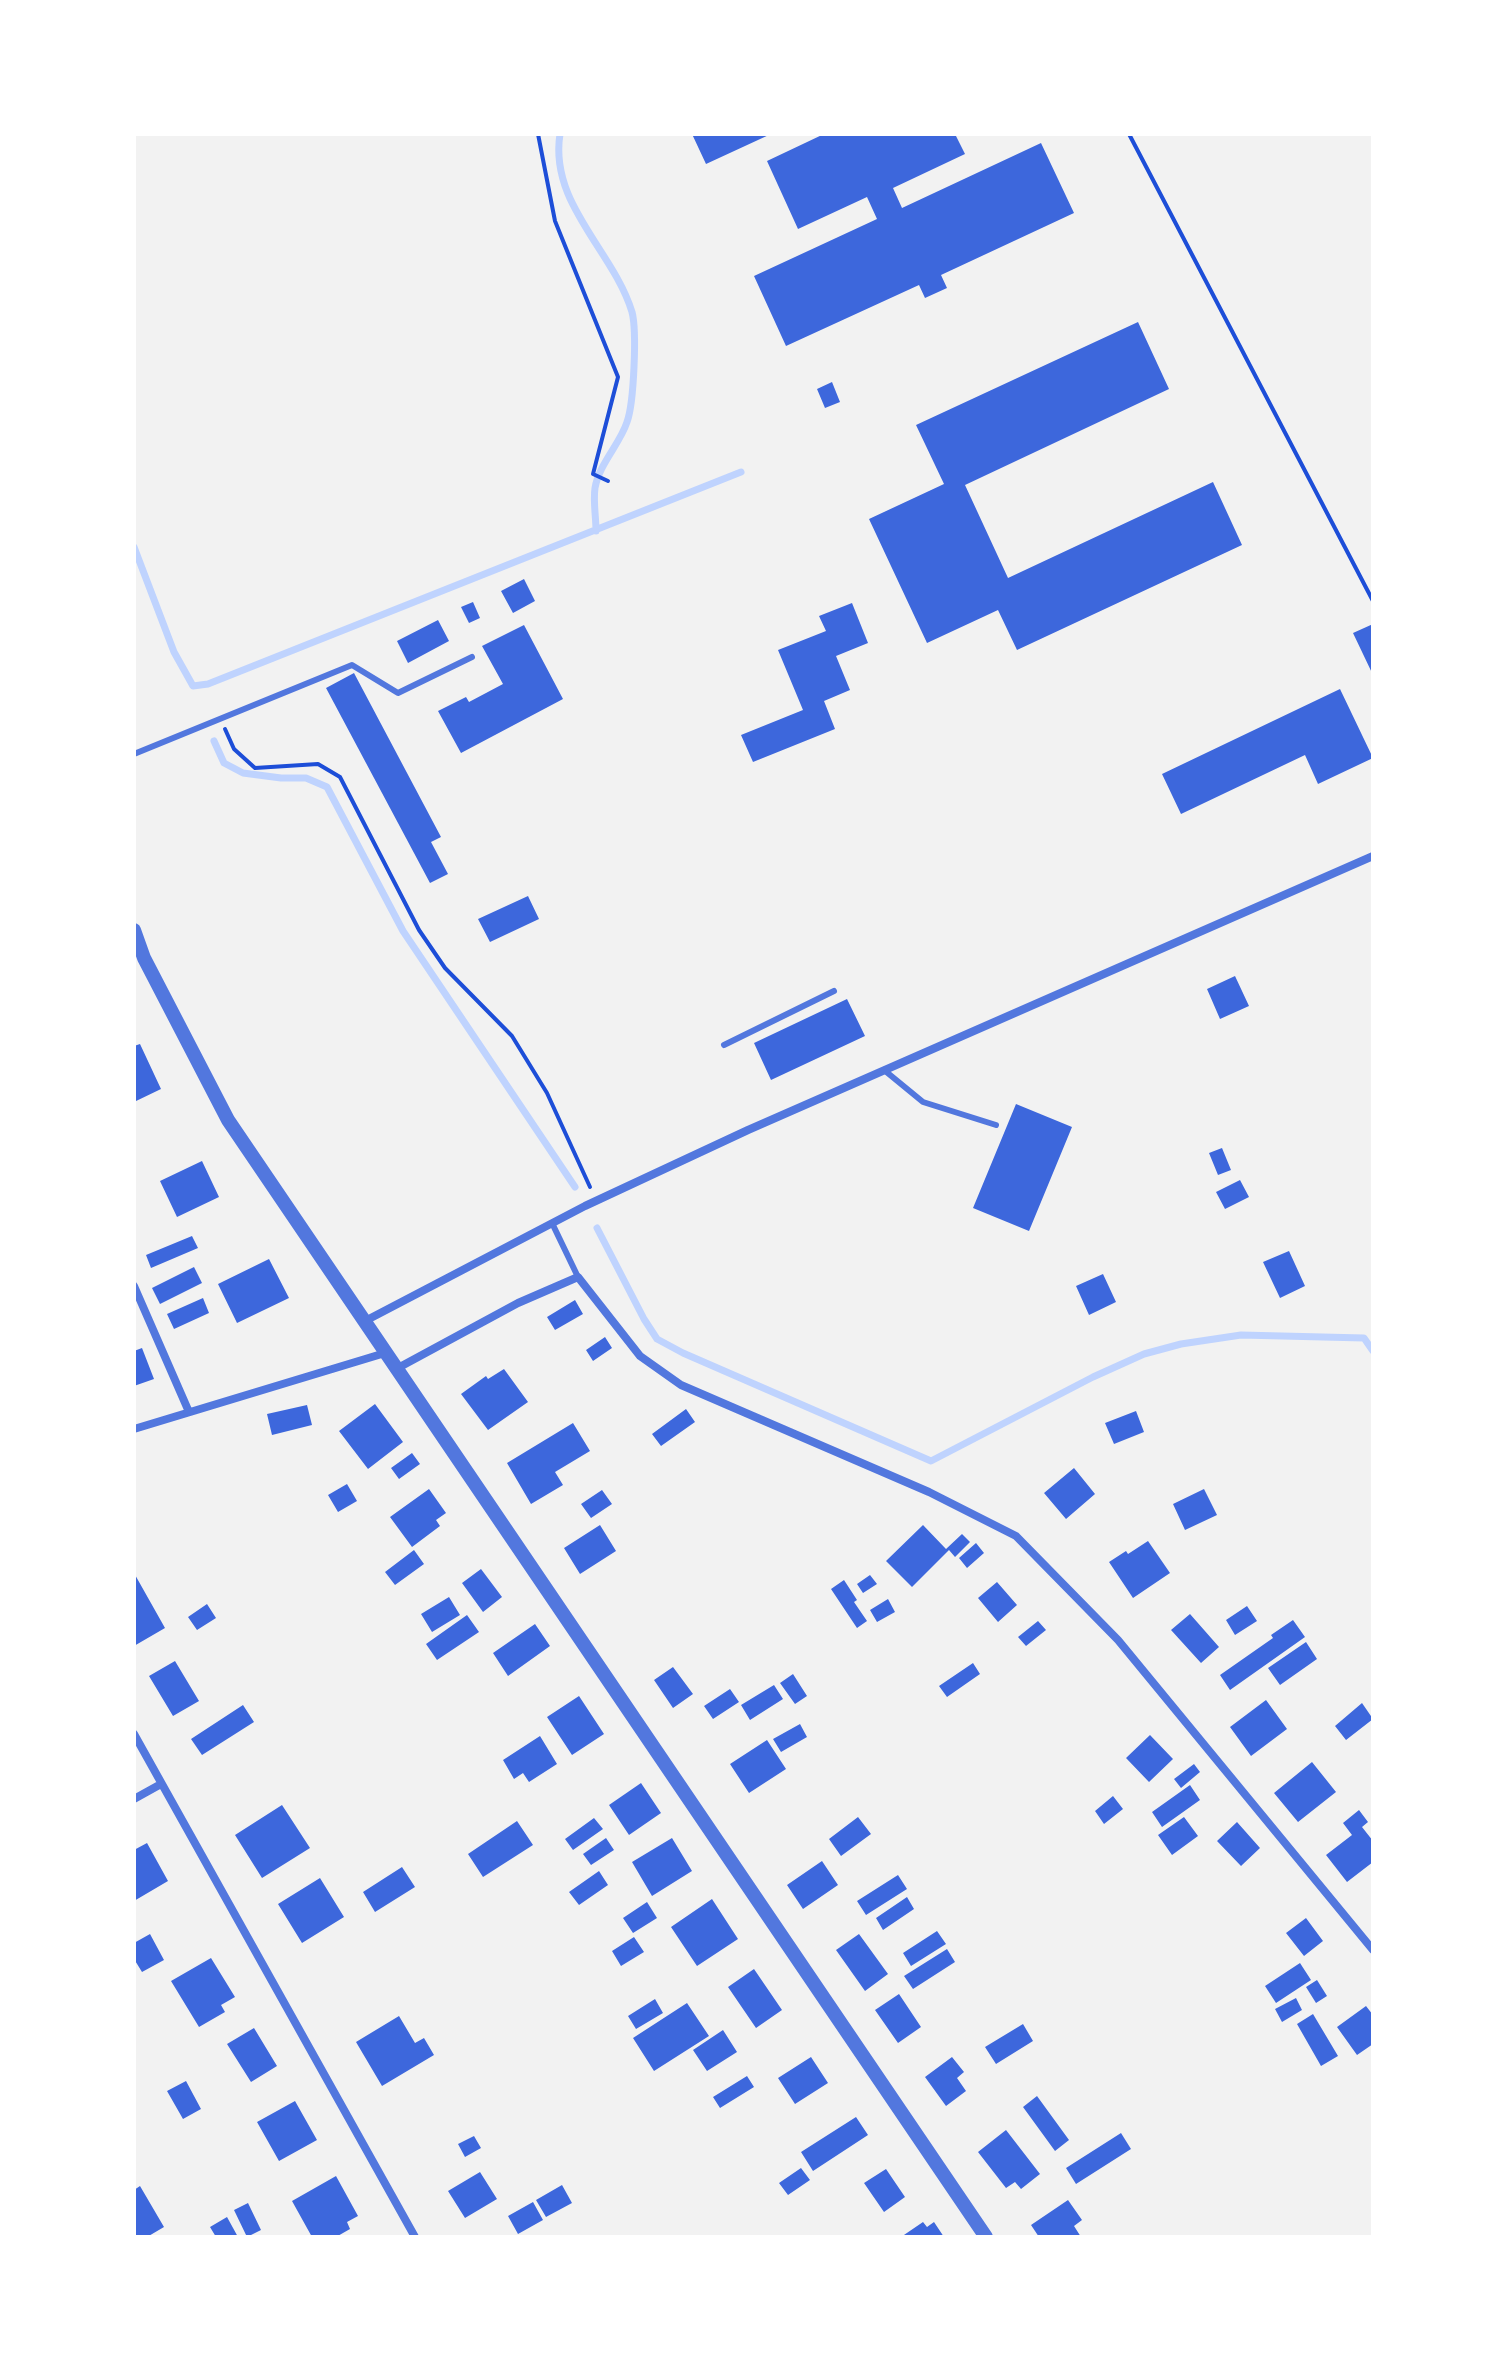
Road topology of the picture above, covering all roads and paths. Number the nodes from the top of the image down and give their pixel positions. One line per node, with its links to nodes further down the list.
1 (538, 134): 3 (path)
2 (1129, 134): 4 (path)
3 (608, 481)
4 (1373, 601)
5 (472, 657): 6 (lane)
6 (221, 719): 7 (lane); 15 (path)
7 (134, 754)
8 (1373, 856): 13 (street)
9 (134, 930): 10 (street)
10 (139, 960): 19 (street)
11 (834, 991): 12 (lane)
12 (724, 1045)
13 (884, 1070): 14 (lane); 15 (street)
14 (996, 1125)
15 (596, 1200): 16 (street)
16 (552, 1223): 17 (lane); 19 (street)
17 (578, 1277): 21 (street); 27 (street)
18 (134, 1286): 22 (street)
19 (365, 1321): 20 (street)
20 (385, 1353): 21 (street); 22 (street)
21 (396, 1369): 29 (street)
22 (189, 1412): 23 (street)
23 (134, 1429)
24 (134, 1734): 25 (street)
25 (161, 1784): 26 (street); 28 (street)
26 (134, 1799)
27 (1373, 1950)
28 (415, 2237)
29 (986, 2237)

